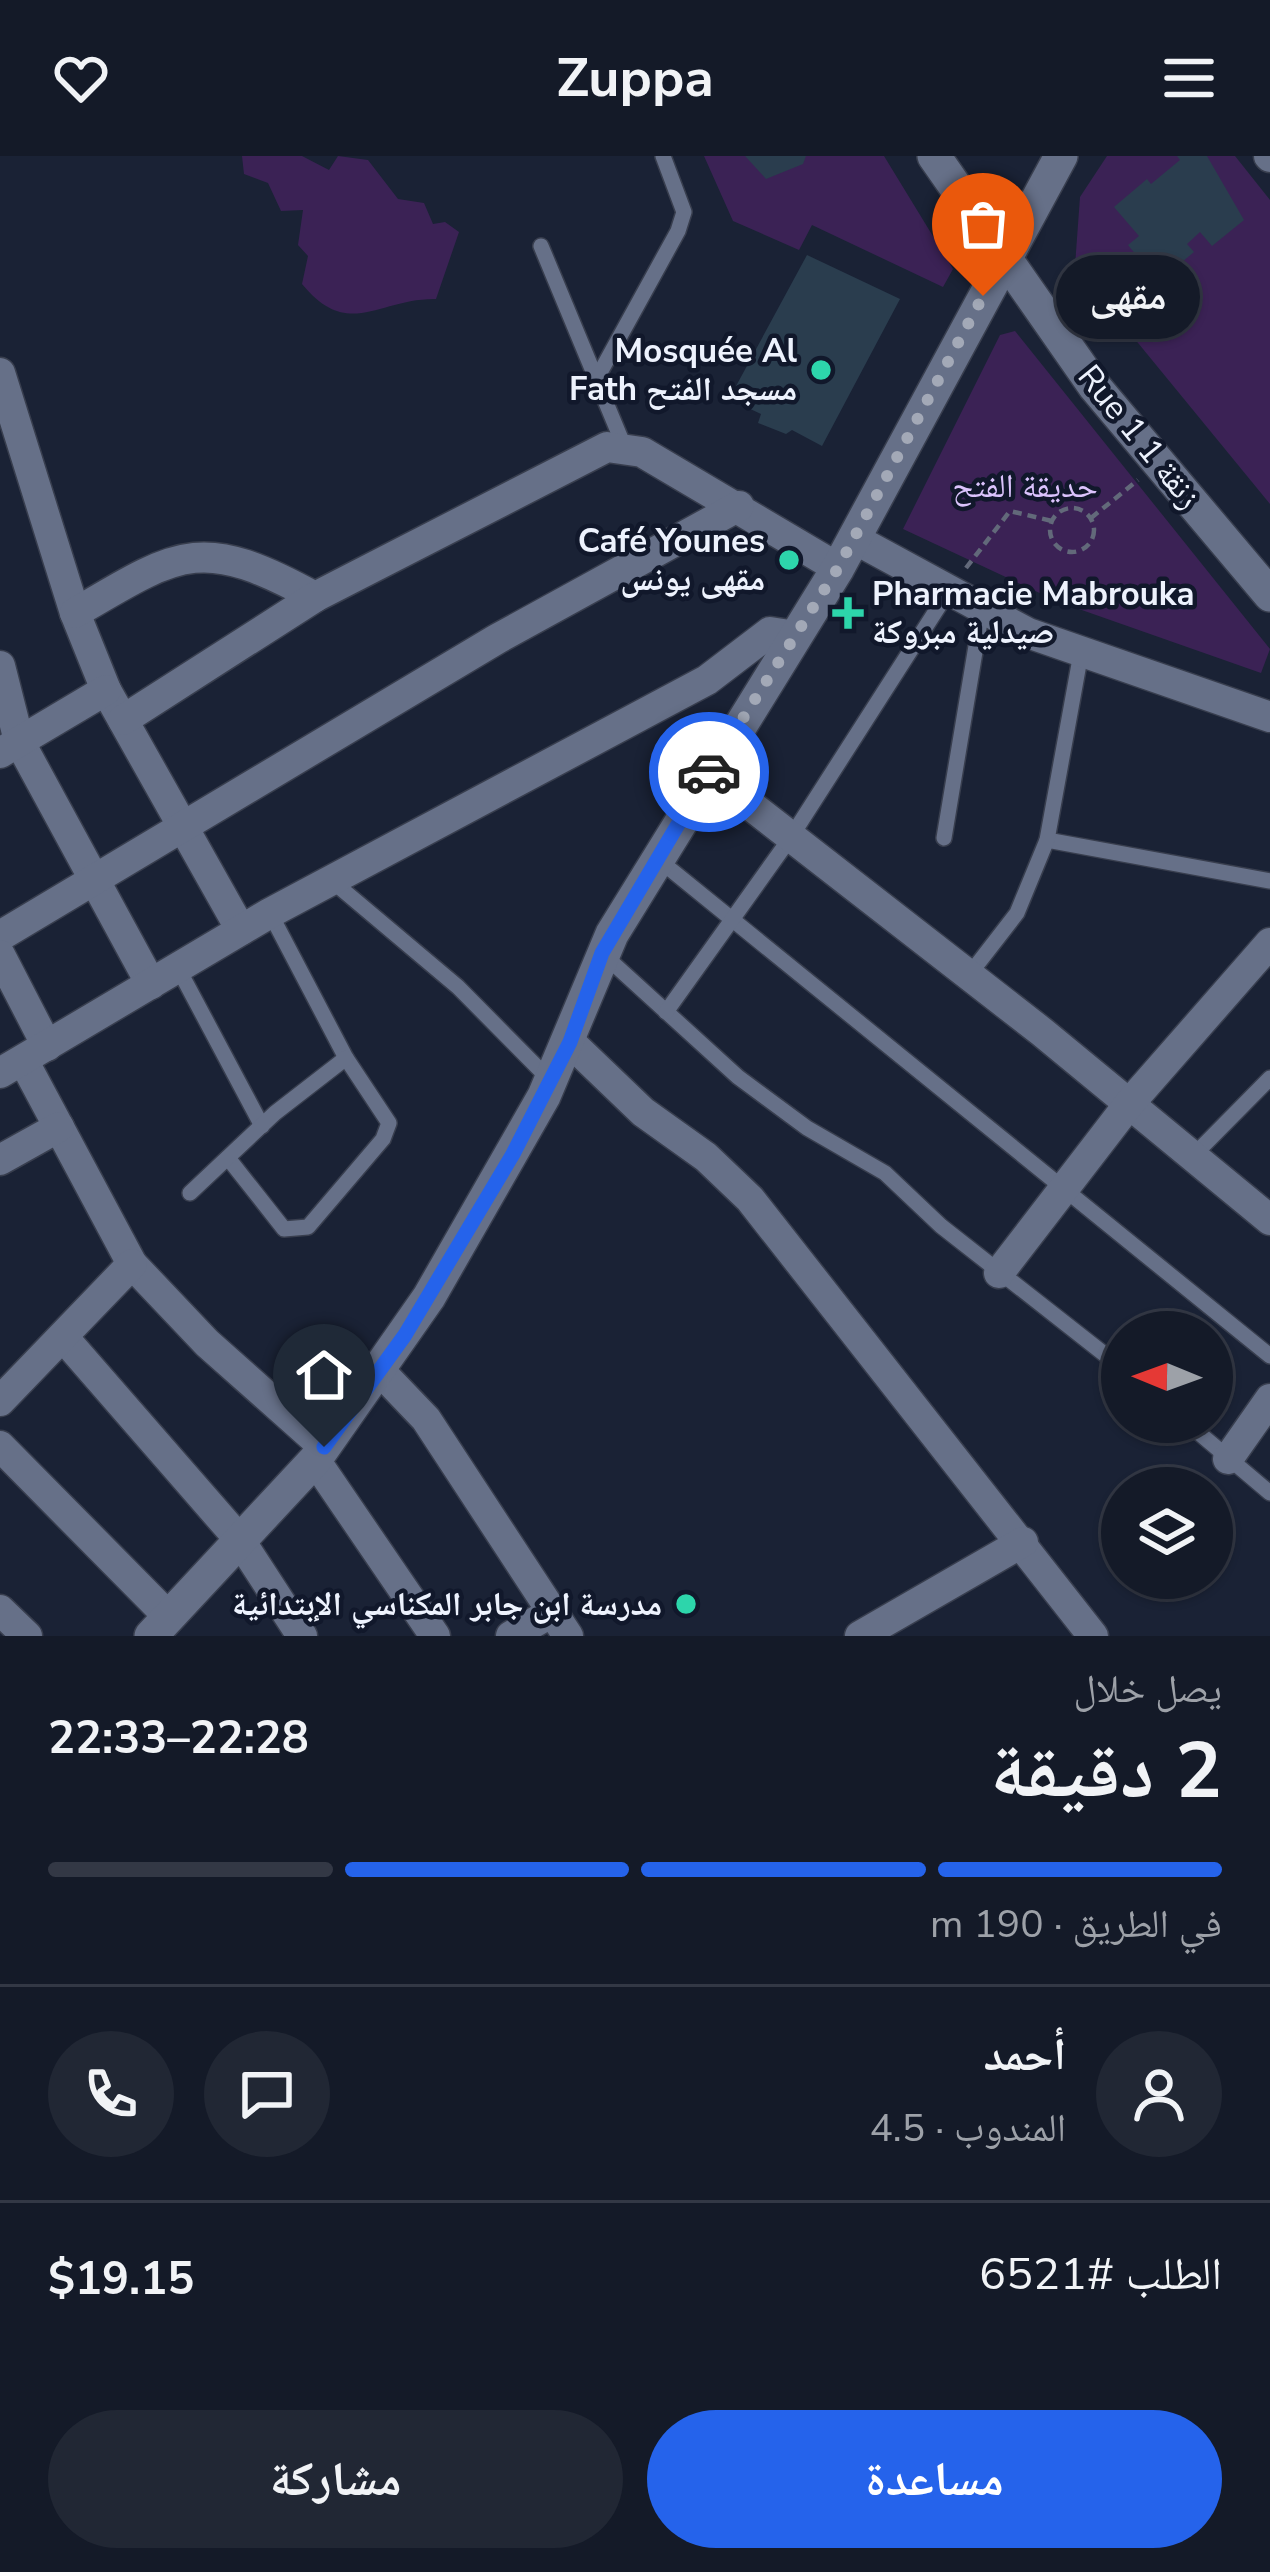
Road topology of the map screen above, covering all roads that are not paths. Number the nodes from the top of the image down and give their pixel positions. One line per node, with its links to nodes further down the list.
1 (663, 156): 7 (lane)
2 (934, 156): 5 (street, Rue 1 زنقة 1)
3 (1060, 156): 5 (street)
4 (541, 246): 7 (lane)
5 (1005, 256): 12 (street); 14 (street, Rue 1 زنقة 1)
6 (0, 373): 9 (street)
7 (596, 380): 8 (lane)
8 (624, 446): 11 (street); 15 (street)
9 (32, 480): 10 (street); 17 (street)
10 (0, 488)
11 (739, 506): 12 (street); 26 (street)
12 (846, 553): 13 (street); 18 (street)
13 (948, 592): 16 (street); 27 (lane)
14 (1270, 596)
15 (315, 597): 17 (street); 23 (street)
16 (982, 610): 19 (street); 28 (lane)
17 (75, 613): 21 (street)
18 (796, 636): 25 (street); 32 (street)
19 (1081, 653): 22 (street); 29 (lane)
20 (0, 666): 24 (street)
21 (106, 690): 23 (street); 24 (street)
22 (1270, 717)
23 (123, 720): 26 (street)
24 (10, 747): 31 (street)
25 (709, 773): 27 (street); 30 (street)
26 (182, 826): 31 (street); 36 (street)
27 (791, 837): 35 (lane); 41 (street)
28 (944, 838)
29 (1047, 841): 33 (lane); 41 (lane)
30 (657, 858): 35 (lane); 39 (street)
31 (93, 878): 37 (street); 42 (street)
32 (331, 880): 34 (street); 48 (lane)
33 (1270, 881)
34 (270, 913): 36 (street); 45 (lane)
35 (732, 921): 43 (lane); 55 (lane)
36 (241, 930): 42 (street)
37 (0, 936)
38 (1270, 943): 49 (street)
39 (602, 953): 43 (lane); 44 (street)
40 (0, 956): 46 (street)
41 (969, 975): 49 (street)
42 (164, 976): 46 (street); 50 (lane)
43 (666, 1012): 59 (lane)
44 (570, 1042): 48 (street); 72 (street)
45 (346, 1058): 50 (lane); 53 (lane)
46 (23, 1060): 51 (street)
47 (1270, 1078): 52 (lane)
48 (551, 1082): 63 (street)
49 (1129, 1104): 52 (street); 55 (street)
50 (262, 1126): 53 (lane)
51 (59, 1127): 54 (street); 58 (street)
52 (1193, 1156): 57 (street)
53 (228, 1158): 56 (lane)
54 (0, 1160)
55 (1065, 1188): 59 (street); 62 (lane)
56 (190, 1192)
57 (1270, 1220)
58 (132, 1264): 60 (street); 68 (street)
59 (999, 1273): 61 (lane)
60 (64, 1338): 65 (street); 71 (street)
61 (1101, 1352)
62 (1270, 1356)
63 (381, 1372): 68 (street); 74 (street)
64 (1270, 1399): 69 (street)
65 (0, 1401)
66 (1210, 1443): 69 (lane)
67 (0, 1446): 75 (street)
68 (319, 1454): 71 (street); 78 (street)
69 (1228, 1459): 70 (lane)
70 (1270, 1493)
71 (239, 1539): 75 (street); 77 (street)
72 (1023, 1541): 80 (street); 81 (street)
73 (0, 1610): 76 (street)
74 (560, 1624): 79 (street)
75 (157, 1631)
76 (26, 1636)
77 (302, 1636)
78 (435, 1636)
79 (511, 1636)
80 (860, 1636)
81 (1094, 1636)

